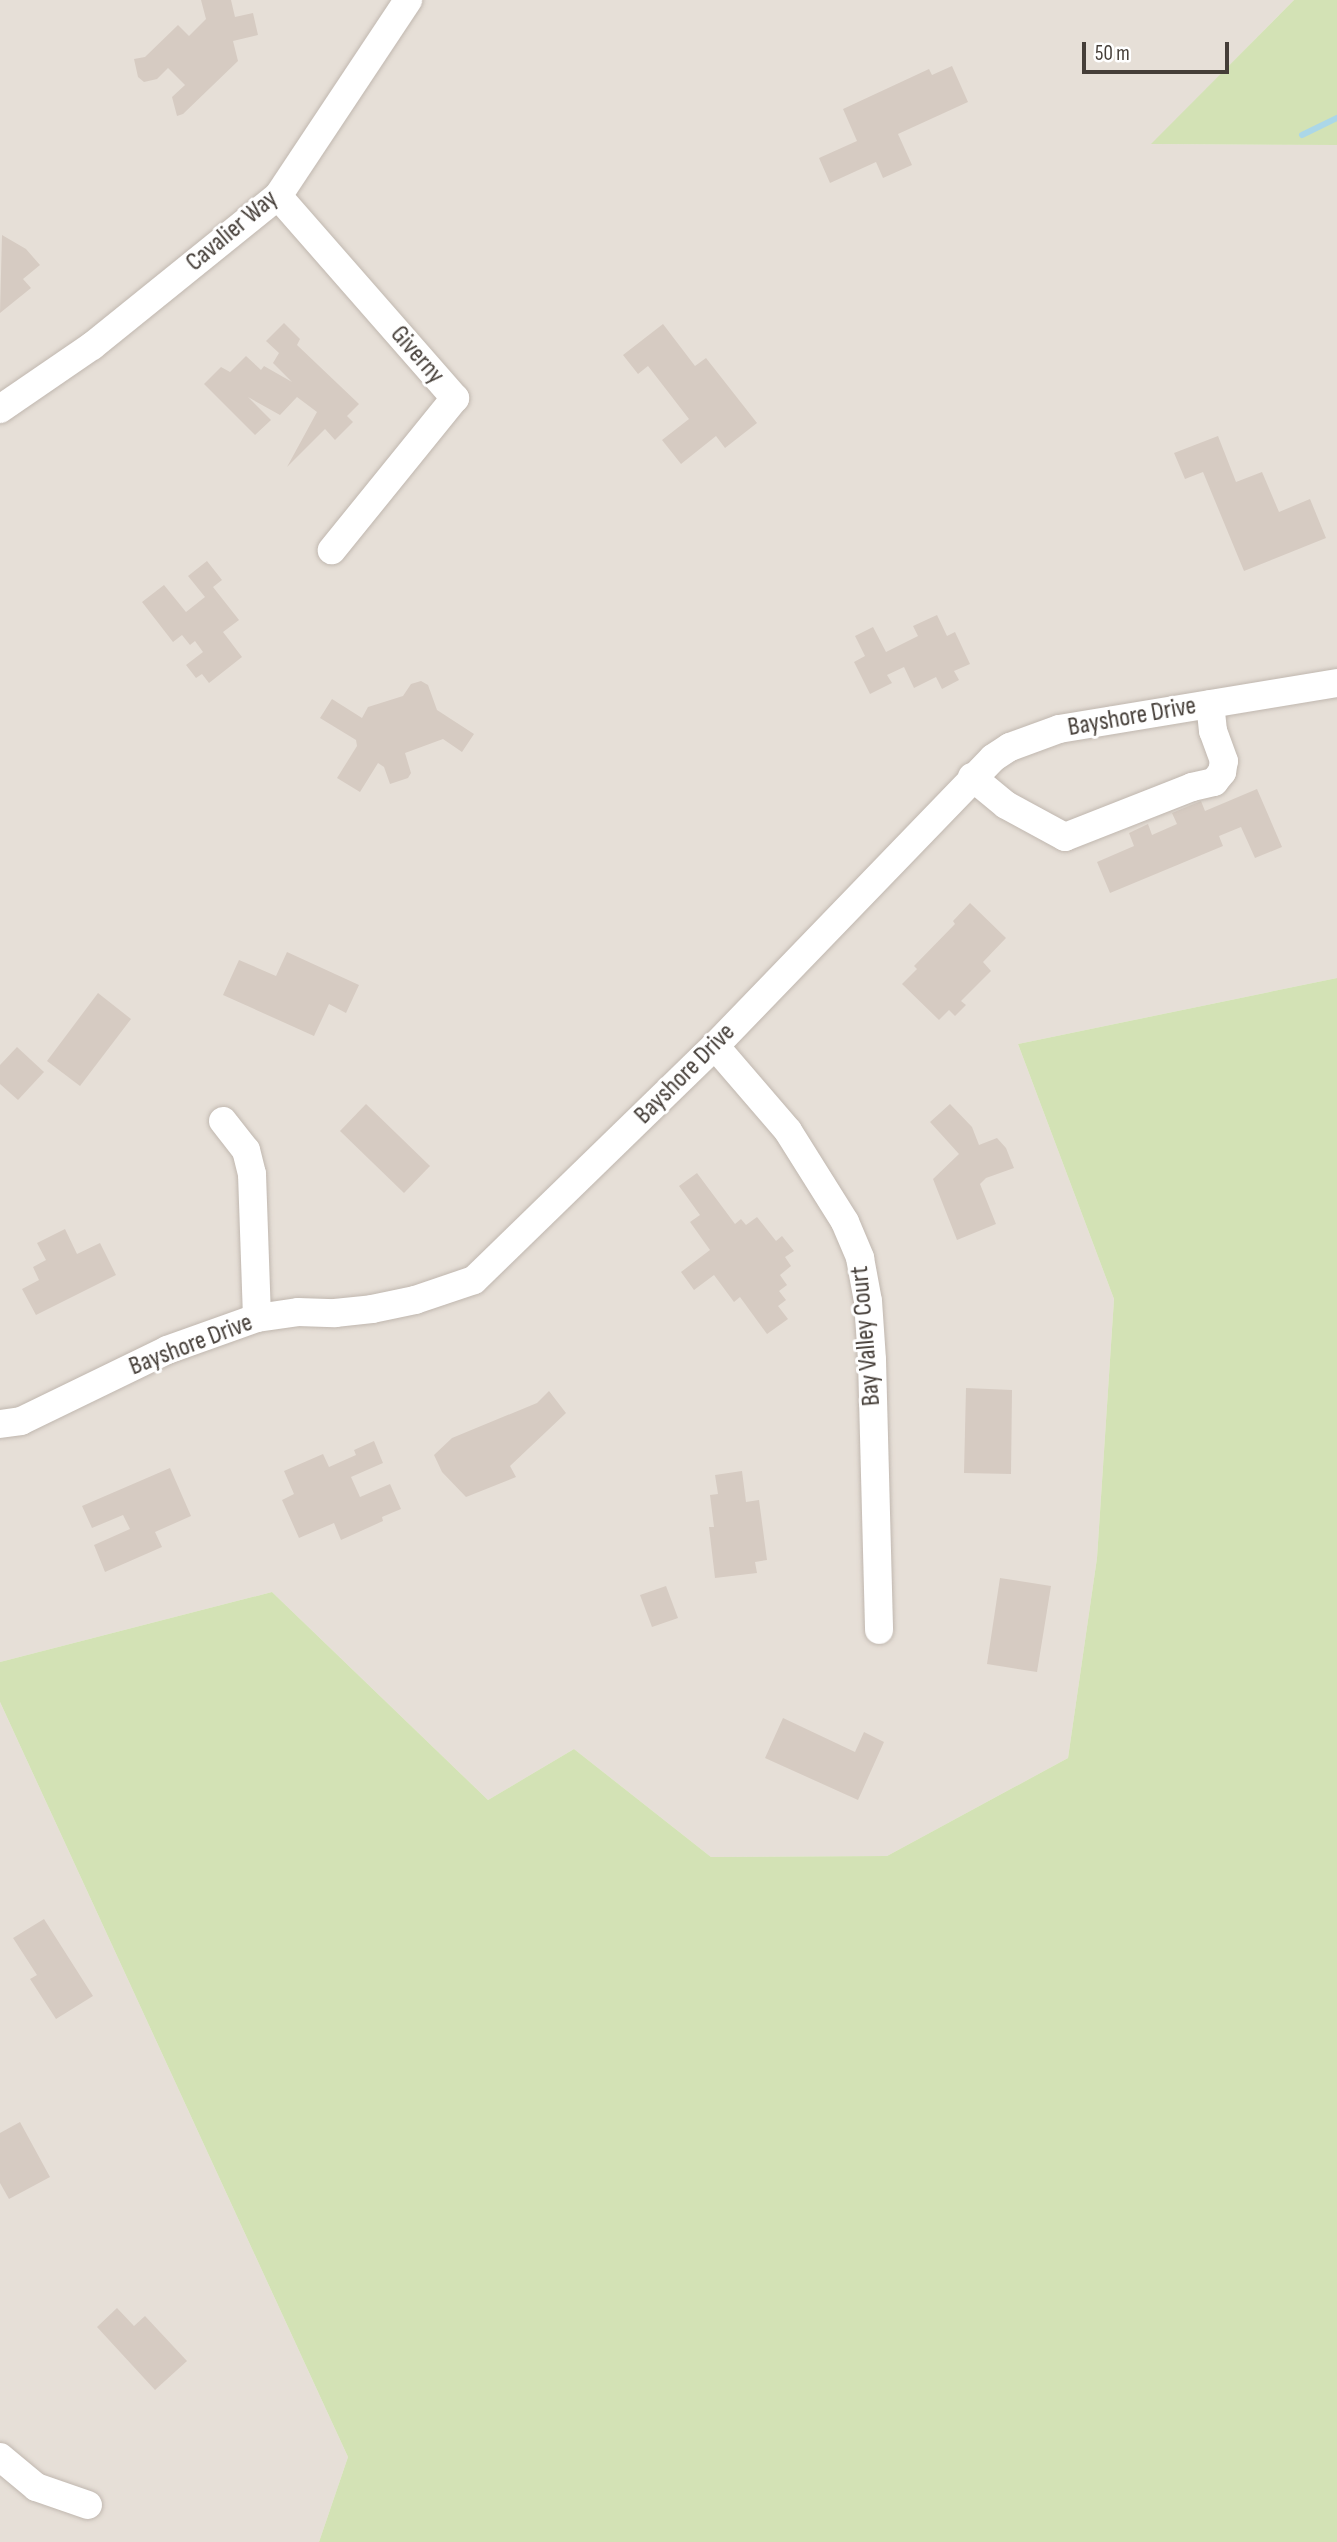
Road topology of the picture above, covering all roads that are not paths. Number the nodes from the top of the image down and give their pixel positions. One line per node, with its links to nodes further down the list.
1 (408, 0): 2 (street, Cavalier Way)
2 (278, 197): 3 (street, Cavalier Way); 4 (street, Giverny)
3 (0, 408)
4 (331, 550)
5 (1337, 682): 6 (street, Bayshore Drive)
6 (1210, 704): 7 (street, Bayshore Drive); 7 (street)
7 (972, 777): 8 (street, Bayshore Drive)
8 (715, 1046): 10 (street, Bayshore Drive); 12 (street, Bay Valley Court)
9 (223, 1121): 10 (street)
10 (257, 1318): 11 (street, Bayshore Drive)
11 (0, 1424)
12 (879, 1630)
13 (0, 2457): 14 (street)
14 (88, 2505)

